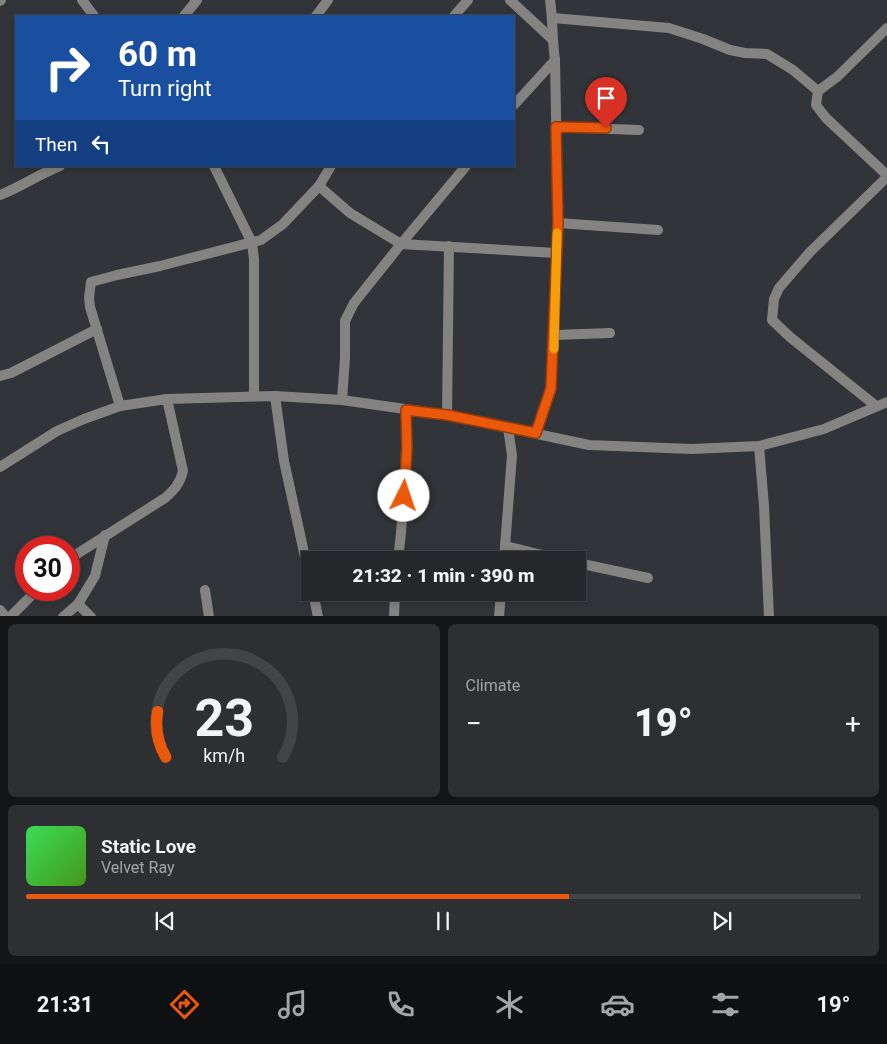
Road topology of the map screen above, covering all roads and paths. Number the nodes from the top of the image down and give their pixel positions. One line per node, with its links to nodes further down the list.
1 (82, 0): 7 (street)
2 (197, 0): 8 (street)
3 (328, 0): 9 (street)
4 (468, 0): 10 (street)
5 (510, 0): 13 (street)
6 (550, 0): 11 (street)
7 (93, 15)
8 (185, 15)
9 (317, 15)
10 (455, 15)
11 (553, 18): 13 (street); 15 (street)
12 (887, 28): 15 (street)
13 (552, 39): 14 (street)
14 (554, 60): 16 (street); 17 (street)
15 (818, 91): 23 (street)
16 (515, 104)
17 (556, 127): 18 (street); 26 (street)
18 (639, 130)
19 (57, 167): 25 (street)
20 (214, 167): 28 (street)
21 (330, 167): 24 (street)
22 (465, 167): 29 (street)
23 (887, 176): 42 (street)
24 (318, 186): 28 (street); 29 (street)
25 (0, 195)
26 (558, 223): 27 (street); 31 (street)
27 (658, 230)
28 (252, 243): 32 (street); 36 (street)
29 (400, 244): 30 (street); 39 (street)
30 (450, 246): 31 (street); 44 (street)
31 (556, 253): 34 (street)
32 (97, 329): 35 (street); 41 (street)
33 (610, 333): 34 (street)
34 (554, 334): 46 (street)
35 (0, 376)
36 (254, 396): 37 (street); 38 (street)
37 (275, 396): 39 (street); 51 (street)
38 (167, 399): 41 (street); 49 (street)
39 (342, 400): 43 (street)
40 (887, 402): 42 (street)
41 (120, 406): 48 (street)
42 (876, 406): 47 (street)
43 (406, 410): 44 (street); 52 (street)
44 (447, 415): 45 (street)
45 (508, 428): 46 (street); 50 (street)
46 (536, 433): 47 (street)
47 (759, 446): 73 (street)
48 (0, 467)
49 (105, 536): 55 (street); 63 (street)
50 (505, 546): 53 (street); 54 (street)
51 (304, 551)
52 (399, 551)
53 (505, 551)
54 (525, 551)
55 (80, 552)
56 (586, 566): 57 (street)
57 (648, 578)
58 (205, 590): 69 (street)
59 (26, 601): 66 (street)
60 (315, 601): 70 (street)
61 (395, 601): 71 (street)
62 (500, 601): 72 (street)
63 (78, 604): 67 (street); 68 (street)
64 (0, 610): 65 (street)
65 (6, 616)
66 (10, 616)
67 (63, 616)
68 (91, 616)
69 (209, 616)
70 (318, 616)
71 (394, 616)
72 (499, 616)
73 (769, 616)

